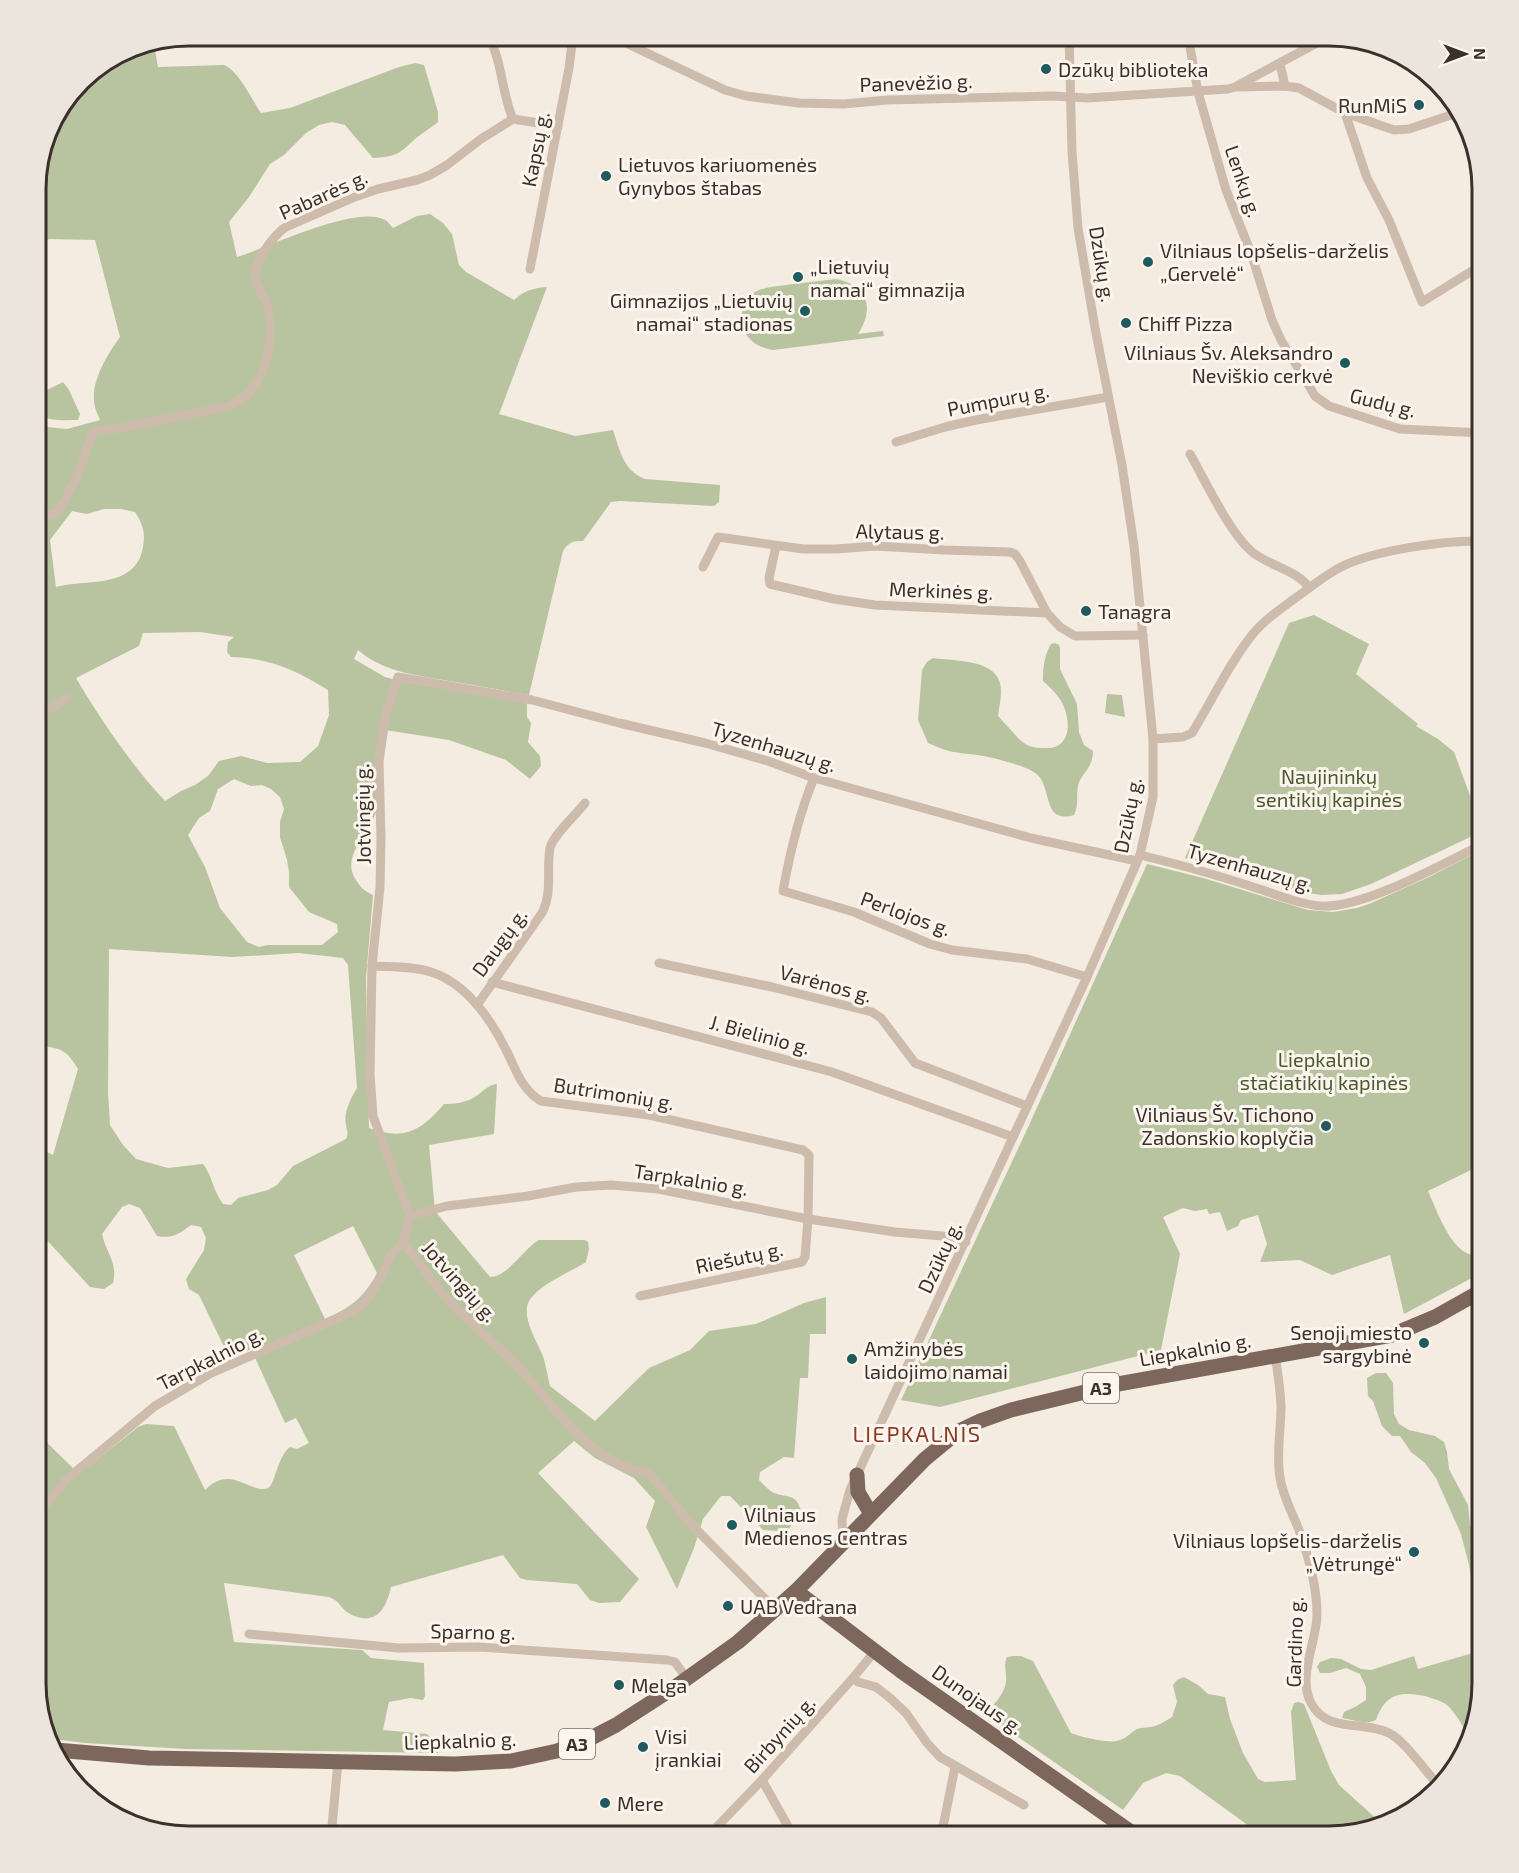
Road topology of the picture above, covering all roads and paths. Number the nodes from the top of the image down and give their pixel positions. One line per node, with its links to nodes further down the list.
1 (492, 46): 14 (street)
2 (572, 46): 15 (street, Kapsų g.)
3 (633, 46): 11 (street, Panevėžio g.)
4 (1069, 47): 11 (street, Dzūkų g.)
5 (1190, 47): 10 (street, Lenkų g.)
6 (1310, 47): 7 (street, Panevėžio g.)
7 (1280, 64): 8 (street); 9 (street, Panevėžio g.)
8 (1285, 86): 9 (street, Panevėžio g.); 12 (street, Panevėžio g.)
9 (1235, 87): 10 (street, Panevėžio g.)
10 (1198, 92): 11 (street, Panevėžio g.); 18 (street, Lenkų g.)
11 (1071, 97): 19 (street, Dzūkų g.)
12 (1345, 113): 13 (street, Panevėžio g.); 17 (street)
13 (1451, 115)
14 (513, 120): 15 (street); 23 (street, Pabarės g.)
15 (558, 126): 16 (street, Kapsų g.)
16 (530, 269)
17 (1472, 271)
18 (1315, 396): 20 (street, Gudų g.)
19 (1108, 398): 21 (street, Pumpurų g.); 29 (street, Dzūkų g.)
20 (1472, 432)
21 (896, 442)
22 (1190, 454): 27 (street)
23 (47, 516)
24 (1472, 542): 27 (street)
25 (776, 546): 26 (street, Alytaus g.); 28 (street, Alytaus g.); 28 (street, Merkinės g.)
26 (703, 567)
27 (1309, 588): 33 (street)
28 (1047, 613): 29 (street)
29 (1143, 635): 33 (street, Dzūkų g.)
30 (398, 677): 34 (street, Tyzenhauzų g.); 39 (street, Jotvingių g.)
31 (67, 698): 32 (street)
32 (47, 710)
33 (1154, 739): 37 (street, Dzūkų g.)
34 (814, 778): 37 (street, Tyzenhauzų g.); 40 (street, Perlojos g.)
35 (585, 803): 41 (street, Daugų g.)
36 (1472, 849): 37 (street, Tyzenhauzų g.)
37 (1138, 858): 40 (street, Dzūkų g.)
38 (659, 963): 43 (street, Varėnos g.)
39 (372, 966): 42 (street, Butrimonių g.); 45 (street, Jotvingių g.)
40 (1088, 977): 43 (street, Dzūkų g.)
41 (492, 982): 42 (street, Daugų g.); 44 (street, J. Bielinio g.)
42 (477, 1005): 46 (street, Butrimonių g.)
43 (1027, 1106): 44 (street, Dzūkų g.)
44 (1013, 1137): 48 (street, Dzūkų g.)
45 (410, 1216): 46 (street, Tarpkalnio g.); 47 (street, Jotvingių g.)
46 (808, 1219): 48 (street, Tarpkalnio g.); 49 (street, Riešutų g.)
47 (403, 1242): 53 (street, Tarpkalnio g.); 57 (street, Jotvingių g.)
48 (966, 1242): 52 (street, Dzūkų g.)
49 (640, 1296)
50 (1472, 1296): 51 (main road, Liepkalnio g. / A3)
51 (1275, 1356): 54 (main road, Liepkalnio g. / A3); 66 (street, Gardino g.)
52 (857, 1475): 54 (main road); 55 (street, Dzūkų g.)
53 (46, 1505)
54 (871, 1514): 55 (main road, Liepkalnio g. / A3)
55 (843, 1543): 56 (main road, Liepkalnio g. / A3)
56 (796, 1591): 57 (main road, Liepkalnio g. / A3); 59 (main road, Dunojaus g.)
57 (776, 1610): 61 (main road, Liepkalnio g. / A3)
58 (249, 1634): 61 (street, Sparno g.)
59 (875, 1651): 60 (street, Birbynių g.); 72 (main road, Dunojaus g.)
60 (853, 1678): 64 (street); 65 (street, Birbynių g.)
61 (687, 1679): 63 (main road, Liepkalnio g. / A3)
62 (63, 1751): 63 (main road, Liepkalnio g. / A3)
63 (338, 1762): 68 (street)
64 (955, 1767): 67 (street); 71 (street)
65 (762, 1780): 69 (street, Birbynių g.); 70 (street)
66 (1434, 1781)
67 (1024, 1805)
68 (333, 1826)
69 (716, 1826)
70 (788, 1826)
71 (943, 1826)
72 (1122, 1826)

